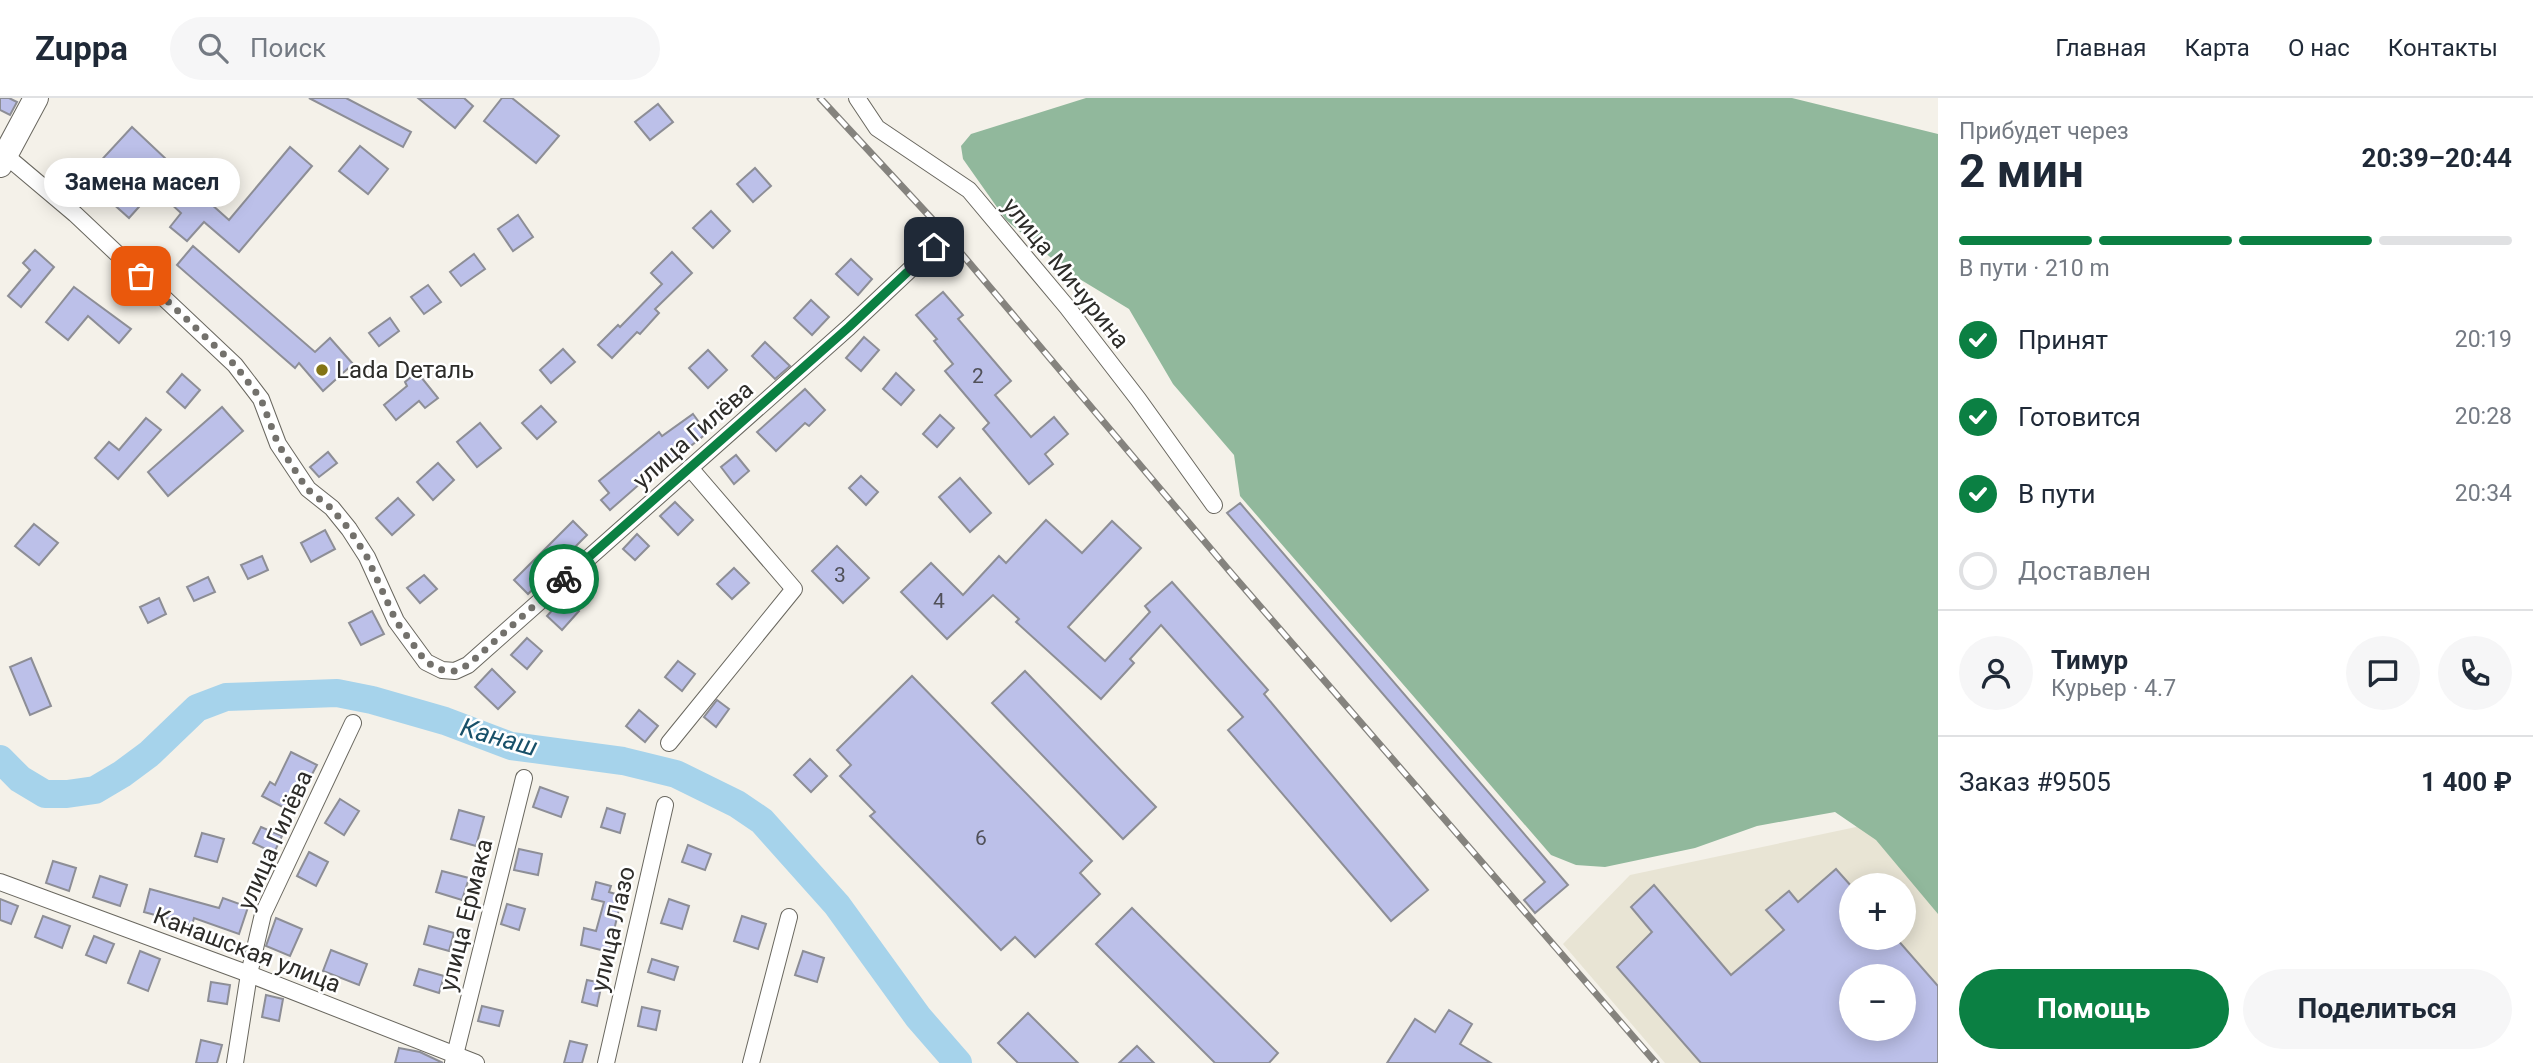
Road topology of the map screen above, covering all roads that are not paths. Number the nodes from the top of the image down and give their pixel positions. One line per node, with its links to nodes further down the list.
1 (36, 98): 3 (main road)
2 (857, 98): 6 (street, улица Мичурина)
3 (2, 158): 5 (street, улица Гилёва)
4 (934, 247): 5 (street, улица Гилёва)
5 (690, 468): 8 (street)
6 (1214, 505)
7 (353, 723): 13 (street, улица Гилёва)
8 (669, 743)
9 (524, 778): 14 (street, улица Ермака)
10 (665, 805): 17 (street, улица Лазо)
11 (0, 882): 13 (street, Канашская улица)
12 (789, 917): 18 (street)
13 (249, 974): 14 (street, Канашская улица); 15 (street, улица Гилёва)
14 (454, 1059): 16 (street, Канашская улица)
15 (235, 1063)
16 (476, 1063)
17 (606, 1063)
18 (751, 1063)

